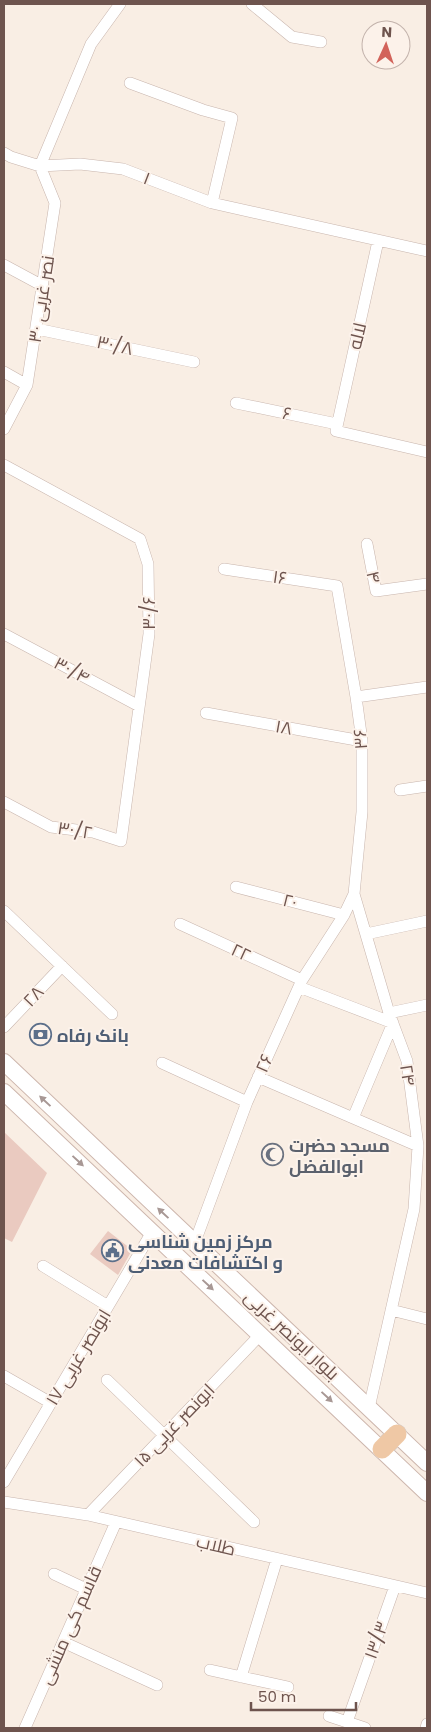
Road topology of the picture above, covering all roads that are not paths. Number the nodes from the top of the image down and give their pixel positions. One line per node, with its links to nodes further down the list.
1 (120, 4): 6 (street)
2 (252, 4): 3 (street)
3 (321, 42)
4 (130, 84): 7 (street)
5 (4, 153): 6 (street)
6 (40, 166): 7 (street, ۱); 11 (street, نصر غربی ۳۰)
7 (212, 203): 8 (street, ۱)
8 (378, 241): 9 (street, ۱); 17 (street, لاله)
9 (427, 251)
10 (4, 265): 11 (street)
11 (43, 286): 12 (street, نصر غربی ۳۰)
12 (37, 329): 13 (street, ۳۰/۸); 15 (street, نصر غربی ۳۰)
13 (194, 362)
14 (4, 372): 15 (street)
15 (27, 385): 18 (street, نصر غربی ۳۰)
16 (236, 402): 17 (street, ۶)
17 (336, 427): 19 (street, ۶)
18 (4, 429)
19 (427, 452)
20 (4, 465): 28 (street, ۳۰/۶)
21 (367, 544): 23 (street, ۴)
22 (224, 569): 24 (street, ۱۶)
23 (427, 584)
24 (337, 586): 27 (street, ۳۶)
25 (4, 634): 28 (street, ۳۰/۴)
26 (427, 687): 27 (street)
27 (356, 697): 30 (street, ۳۶)
28 (139, 706): 34 (street, ۳۰/۶)
29 (206, 713): 30 (street, ۱۸)
30 (362, 741): 36 (street, ۳۶)
31 (427, 786): 32 (street)
32 (400, 790)
33 (4, 802): 34 (street, ۳۰/۲)
34 (121, 841)
35 (236, 887): 38 (street, ۲۰)
36 (354, 894): 38 (street, ۲۶); 41 (street, ۲۴)
37 (4, 911): 42 (street)
38 (344, 915): 43 (street, ۲۶)
39 (427, 921): 41 (street)
40 (180, 924): 43 (street, ۲۲)
41 (366, 934): 46 (street, ۲۴)
42 (62, 966): 45 (street); 47 (street, ۲۸)
43 (300, 984): 46 (street, ۲۲); 50 (street, ۲۶)
44 (427, 1005): 46 (street)
45 (112, 1014)
46 (391, 1018): 53 (street); 54 (street, ۲۴)
47 (4, 1027)
48 (4, 1062): 57 (main road, بلوار ابونصر غربی, one-way to 48)
49 (162, 1063): 52 (street)
50 (258, 1077): 52 (street, ۲۶); 53 (street)
51 (4, 1092): 56 (main road, بلوار ابونصر غربی, one-way to 56)
52 (247, 1102): 57 (street, ۲۶)
53 (353, 1118): 55 (street)
54 (422, 1134): 55 (street, ۲۴)
55 (418, 1146): 60 (street, ۲۴)
56 (152, 1232): 59 (street, ابونصر غربی ۱۷); 62 (main road, بلوار ابونصر غربی, one-way to 62)
57 (195, 1242): 66 (main road, بلوار ابونصر غربی)
58 (43, 1266): 59 (street)
59 (108, 1306): 65 (street, ابونصر غربی ۱۷)
60 (391, 1310): 61 (street); 66 (street, ۲۴)
61 (427, 1319)
62 (261, 1334): 68 (street, ابونصر غربی ۱۵); 69 (main road, بلوار ابونصر غربی, one-way to 69)
63 (4, 1376): 65 (street)
64 (108, 1380): 68 (street)
65 (51, 1403): 71 (street, ابونصر غربی ۱۷)
66 (370, 1408): 67 (main road, بلوار ابونصر غربی)
67 (397, 1434): 69 (main road); 70 (main road, بلوار ابونصر غربی)
68 (164, 1435): 74 (street, ابونصر غربی ۱۵); 76 (street)
69 (382, 1449): 72 (main road, بلوار ابونصر غربی)
70 (427, 1463)
71 (4, 1482)
72 (427, 1492)
73 (4, 1502): 74 (street, طلاب)
74 (88, 1515): 75 (street, طلاب)
75 (116, 1522): 77 (street, طلاب); 80 (street, قاسم کی منشی)
76 (254, 1522)
77 (277, 1559): 79 (street, طلاب); 84 (street)
78 (54, 1574): 80 (street)
79 (396, 1586): 81 (street, طلاب); 88 (street, ۱۳/۳)
80 (86, 1589): 82 (street, قاسم کی منشی)
81 (427, 1594)
82 (63, 1642): 85 (street); 90 (street, قاسم کی منشی)
83 (210, 1670): 84 (street)
84 (241, 1677): 86 (street)
85 (157, 1685)
86 (288, 1687)
87 (329, 1716): 88 (street)
88 (347, 1722): 91 (street)
89 (427, 1724): 92 (street)
90 (25, 1728)
91 (365, 1728)
92 (426, 1728)

